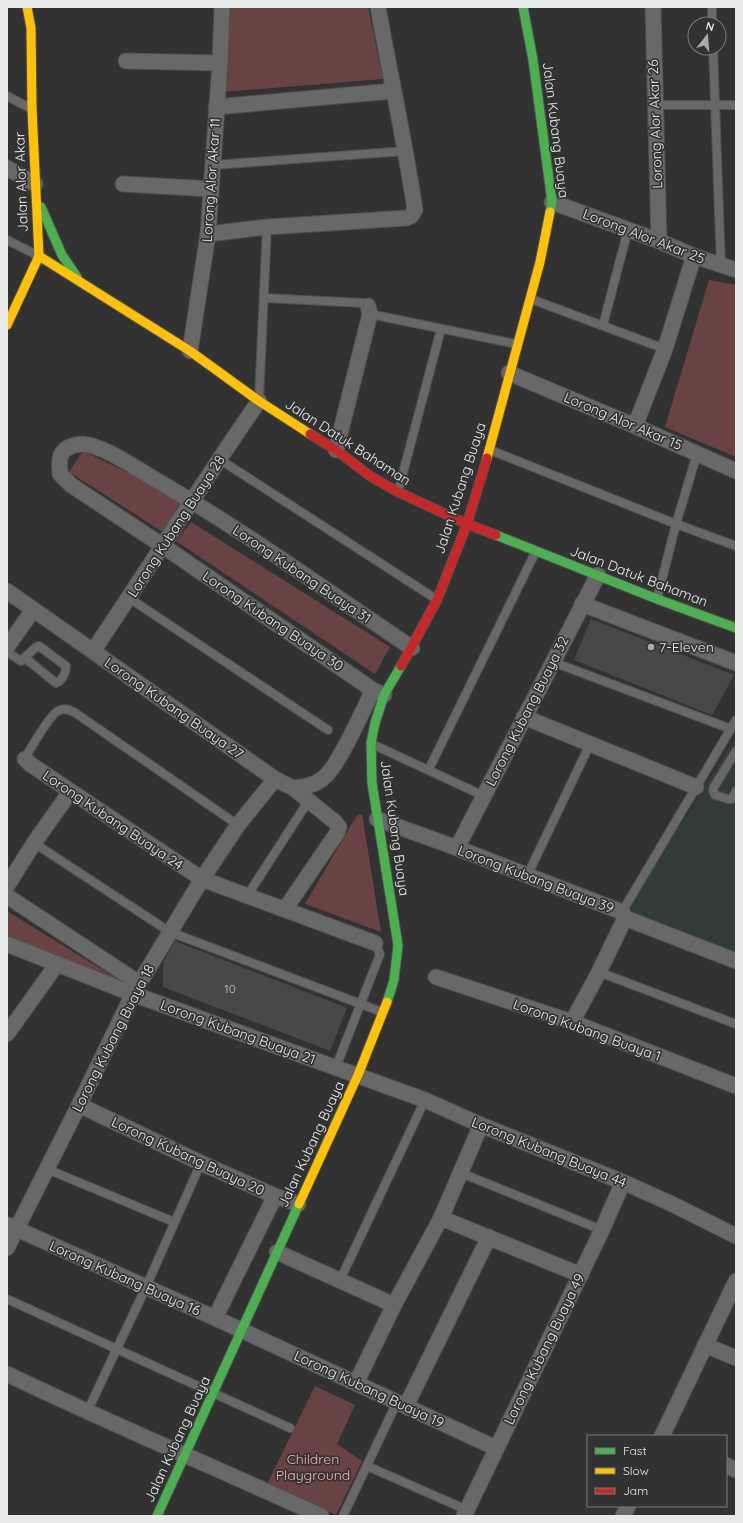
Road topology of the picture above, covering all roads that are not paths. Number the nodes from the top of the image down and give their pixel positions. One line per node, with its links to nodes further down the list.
1 (27, 7): 15 (street, Jalan Alor Akar)
2 (222, 7): 8 (street, Lorong Alor Akar 11)
3 (378, 7): 9 (street)
4 (523, 7): 22 (street, Jalan Kubang Buaya)
5 (653, 7): 11 (street, Lorong Alor Akar 26)
6 (713, 56): 12 (lane)
7 (126, 61): 8 (street)
8 (220, 63): 14 (street, Lorong Alor Akar 11)
9 (393, 91): 14 (street); 16 (street)
10 (7, 96): 15 (lane)
11 (654, 105): 12 (lane); 27 (street, Lorong Alor Akar 26)
12 (716, 105): 13 (lane); 30 (lane)
13 (736, 105)
14 (216, 107): 17 (street, Lorong Alor Akar 11)
15 (32, 109): 21 (street, Jalan Alor Akar)
16 (406, 151): 17 (lane); 23 (street)
17 (213, 165): 20 (street, Lorong Alor Akar 11)
18 (7, 168): 21 (street)
19 (123, 184): 20 (street)
20 (211, 189): 25 (street, Lorong Alor Akar 11)
21 (36, 190): 28 (street, Jalan Alor Akar); 32 (street)
22 (552, 202): 24 (street, Lorong Alor Akar 25); 34 (street, Jalan Kubang Buaya)
23 (267, 227): 25 (street); 33 (lane)
24 (628, 230): 27 (street, Lorong Alor Akar 25); 37 (lane)
25 (208, 234): 41 (street, Lorong Alor Akar 11)
26 (7, 240): 28 (lane)
27 (659, 241): 29 (street, Lorong Alor Akar 25)
28 (39, 256): 32 (street, Jalan Datuk Bahaman); 36 (street, Jalan Alor Akar)
29 (694, 256): 30 (street, Lorong Alor Akar 25); 40 (street)
30 (722, 266): 31 (street, Lorong Alor Akar 25)
31 (736, 270)
32 (80, 281): 41 (street, Jalan Datuk Bahaman)
33 (265, 298): 35 (lane); 43 (lane)
34 (530, 299): 37 (lane); 39 (street, Jalan Kubang Buaya)
35 (369, 310): 38 (lane); 45 (street)
36 (7, 325)
37 (603, 325): 40 (lane)
38 (441, 329): 39 (lane); 50 (lane)
39 (517, 344): 42 (street, Jalan Kubang Buaya)
40 (665, 349): 44 (street)
41 (190, 351): 43 (street, Jalan Datuk Bahaman)
42 (509, 373): 44 (street, Lorong Alor Akar 15); 46 (street, Jalan Kubang Buaya)
43 (259, 401): 45 (street, Jalan Datuk Bahaman); 48 (street, Lorong Kubang Buaya 28)
44 (635, 426): 47 (street, Lorong Alor Akar 15)
45 (336, 450): 50 (street, Jalan Datuk Bahaman)
46 (489, 450): 52 (street, Jalan Kubang Buaya); 53 (lane)
47 (697, 454): 49 (street, Lorong Alor Akar 15); 53 (lane)
48 (219, 459): 51 (street, Lorong Kubang Buaya 28); 61 (lane)
49 (736, 471)
50 (398, 492): 52 (street, Jalan Datuk Bahaman)
51 (192, 501): 54 (street, Lorong Kubang Buaya 28); 54 (street, Lorong Kubang Buaya 31); 66 (street, Lorong Kubang Buaya 31)
52 (467, 524): 56 (street, Jalan Datuk Bahaman); 61 (street, Jalan Kubang Buaya)
53 (676, 524): 55 (lane); 60 (lane)
54 (163, 546): 59 (street, Lorong Kubang Buaya 28); 72 (street, Lorong Kubang Buaya 30)
55 (736, 546)
56 (537, 551): 57 (street, Jalan Datuk Bahaman); 81 (lane)
57 (598, 575): 60 (street, Jalan Datuk Bahaman); 62 (street, Lorong Kubang Buaya 32)
58 (7, 591): 63 (street, Lorong Kubang Buaya 27)
59 (129, 598): 67 (street, Lorong Kubang Buaya 28); 76 (lane)
60 (657, 599): 64 (street, Jalan Datuk Bahaman)
61 (437, 600): 66 (street, Jalan Kubang Buaya)
62 (582, 604): 70 (street, Lorong Kubang Buaya 32); 71 (street)
63 (33, 610): 65 (street); 67 (street, Lorong Kubang Buaya 27)
64 (736, 628)
65 (7, 647)
66 (412, 648): 72 (street, Jalan Kubang Buaya)
67 (93, 651): 82 (street, Lorong Kubang Buaya 27)
68 (7, 652): 69 (lane)
69 (25, 658): 69 (lane)
70 (553, 662): 73 (street, Lorong Kubang Buaya 32); 75 (lane)
71 (736, 663)
72 (378, 693): 77 (street, Jalan Kubang Buaya); 84 (street)
73 (524, 717): 78 (street); 87 (street, Lorong Kubang Buaya 32)
74 (736, 720): 75 (lane)
75 (731, 729): 83 (lane)
76 (328, 730)
77 (371, 743): 81 (lane); 89 (street, Jalan Kubang Buaya)
78 (590, 744): 83 (street); 93 (lane)
79 (736, 752): 85 (lane)
80 (25, 759): 86 (street, Lorong Kubang Buaya 24); 90 (lane)
81 (428, 769): 87 (lane)
82 (276, 779): 84 (street, Lorong Kubang Buaya 27); 90 (street, Lorong Kubang Buaya 18)
83 (696, 787): 99 (lane)
84 (293, 788): 88 (street, Lorong Kubang Buaya 27)
85 (736, 791)
86 (70, 792): 91 (street); 94 (street, Lorong Kubang Buaya 24)
87 (484, 796): 92 (street, Lorong Kubang Buaya 32)
88 (309, 800): 97 (lane); 98 (street, Lorong Kubang Buaya 27)
89 (377, 819): 92 (street, Lorong Kubang Buaya 39); 109 (street, Jalan Kubang Buaya)
90 (238, 825): 94 (street, Lorong Kubang Buaya 18)
91 (34, 843): 95 (street); 100 (lane)
92 (457, 848): 93 (street, Lorong Kubang Buaya 39)
93 (527, 876): 99 (street, Lorong Kubang Buaya 39)
94 (202, 879): 97 (street, Lorong Kubang Buaya 24); 100 (street, Lorong Kubang Buaya 18)
95 (7, 886)
96 (7, 896): 107 (street)
97 (247, 896): 98 (street, Lorong Kubang Buaya 24)
98 (285, 909): 101 (street, Lorong Kubang Buaya 24)
99 (623, 915): 103 (street, Lorong Kubang Buaya 39); 105 (street)
100 (170, 932): 107 (street, Lorong Kubang Buaya 18); 108 (lane)
101 (375, 943): 108 (lane)
102 (7, 944): 104 (street, Lorong Kubang Buaya 21)
103 (736, 961)
104 (57, 964): 107 (street, Lorong Kubang Buaya 21); 112 (street)
105 (599, 972): 110 (street); 111 (lane)
106 (436, 977): 110 (street, Lorong Kubang Buaya 1)
107 (136, 988): 113 (street, Lorong Kubang Buaya 21); 117 (street, Lorong Kubang Buaya 18)
108 (362, 1003): 109 (lane); 113 (lane)
109 (383, 1012): 114 (street, Jalan Kubang Buaya)
110 (572, 1022): 115 (street, Lorong Kubang Buaya 1)
111 (736, 1024)
112 (7, 1034)
113 (336, 1067): 114 (street, Lorong Kubang Buaya 21)
114 (358, 1075): 116 (street, Lorong Kubang Buaya 44); 124 (street, Jalan Kubang Buaya)
115 (736, 1086)
116 (425, 1100): 118 (street, Lorong Kubang Buaya 44); 134 (lane)
117 (79, 1105): 119 (street, Lorong Kubang Buaya 20); 120 (street, Lorong Kubang Buaya 18)
118 (481, 1125): 121 (street); 122 (street, Lorong Kubang Buaya 44)
119 (201, 1163): 123 (street, Lorong Kubang Buaya 20); 126 (lane)
120 (47, 1169): 126 (lane); 127 (street, Lorong Kubang Buaya 18)
121 (461, 1173): 125 (street); 128 (lane)
122 (623, 1182): 128 (street, Lorong Kubang Buaya 49); 129 (street, Lorong Kubang Buaya 44)
123 (275, 1196): 124 (street, Lorong Kubang Buaya 20); 139 (street)
124 (298, 1204): 132 (street, Jalan Kubang Buaya)
125 (441, 1218): 130 (street); 138 (street)
126 (174, 1222): 136 (lane)
127 (11, 1227): 131 (street, Lorong Kubang Buaya 18); 136 (street, Lorong Kubang Buaya 16)
128 (602, 1230): 133 (street, Lorong Kubang Buaya 49)
129 (736, 1236)
130 (489, 1237): 133 (street); 147 (street)
131 (7, 1248)
132 (277, 1252): 134 (street); 140 (street, Jalan Kubang Buaya)
133 (581, 1275): 151 (street, Lorong Kubang Buaya 49)
134 (340, 1280): 138 (street)
135 (736, 1282): 141 (street)
136 (146, 1287): 139 (street, Lorong Kubang Buaya 16); 142 (lane)
137 (7, 1299): 142 (lane)
138 (394, 1305): 145 (street)
139 (215, 1318): 140 (street, Lorong Kubang Buaya 16)
140 (242, 1331): 145 (street, Lorong Kubang Buaya 19); 146 (street, Jalan Kubang Buaya)
141 (705, 1345): 143 (street); 150 (street)
142 (116, 1350): 146 (lane); 148 (lane)
143 (736, 1358)
144 (7, 1374): 148 (street)
145 (356, 1383): 147 (street, Lorong Kubang Buaya 19)
146 (213, 1394): 149 (lane); 152 (street, Jalan Kubang Buaya)
147 (401, 1404): 151 (street, Lorong Kubang Buaya 19); 153 (lane)
148 (87, 1412): 152 (street)
149 (290, 1428)
150 (662, 1435)
151 (496, 1448): 156 (street, Lorong Kubang Buaya 49)
152 (184, 1454): 155 (street); 157 (street, Jalan Kubang Buaya)
153 (367, 1466): 156 (lane); 159 (lane)
154 (628, 1507): 160 (street)
155 (305, 1513): 158 (street)
156 (466, 1513)
157 (157, 1516)
158 (321, 1516)
159 (343, 1516)
160 (623, 1516)

